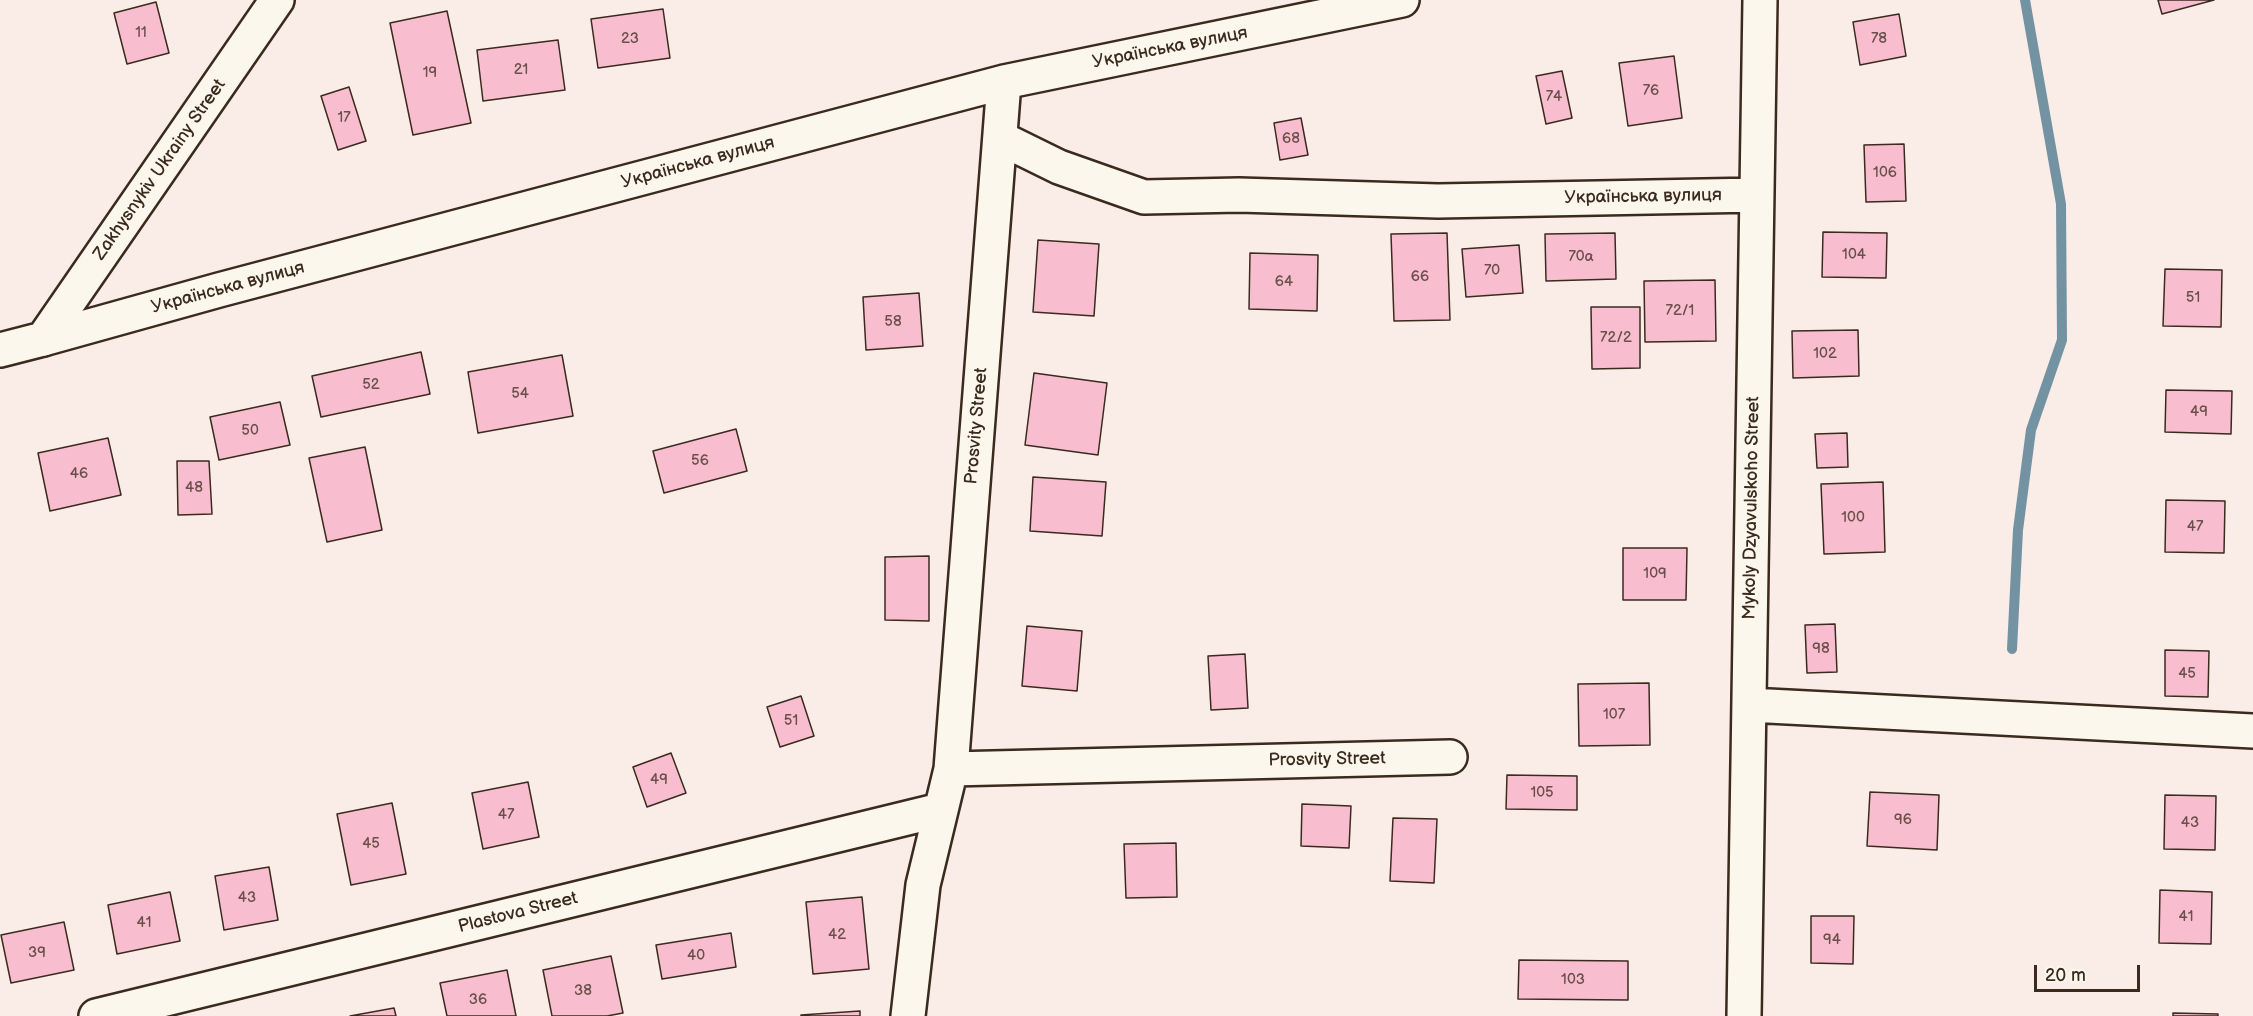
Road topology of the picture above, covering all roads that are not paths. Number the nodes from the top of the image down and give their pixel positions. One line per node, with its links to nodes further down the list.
1 (277, 0): 7 (street, Zakhysnykiv Ukrainy Street)
2 (1402, 0): 4 (street, Українська вулиця)
3 (1760, 0): 6 (street, Mykoly Dzyavulskoho Street)
4 (1004, 82): 5 (street, Prosvity Street); 7 (street, Українська вулиця)
5 (1000, 138): 6 (street, Українська вулиця); 12 (street, Prosvity Street)
6 (1757, 195): 9 (street, Mykoly Dzyavulskoho Street)
7 (43, 339): 8 (street, Українська вулиця)
8 (0, 350)
9 (1749, 705): 10 (street); 16 (street, Mykoly Dzyavulskoho Street)
10 (2253, 731)
11 (1450, 757): 12 (street, Prosvity Street)
12 (951, 769): 13 (street, Prosvity Street)
13 (940, 810): 14 (street, Plastova Street); 15 (street, Prosvity Street)
14 (96, 1016)
15 (908, 1016)
16 (1744, 1016)

